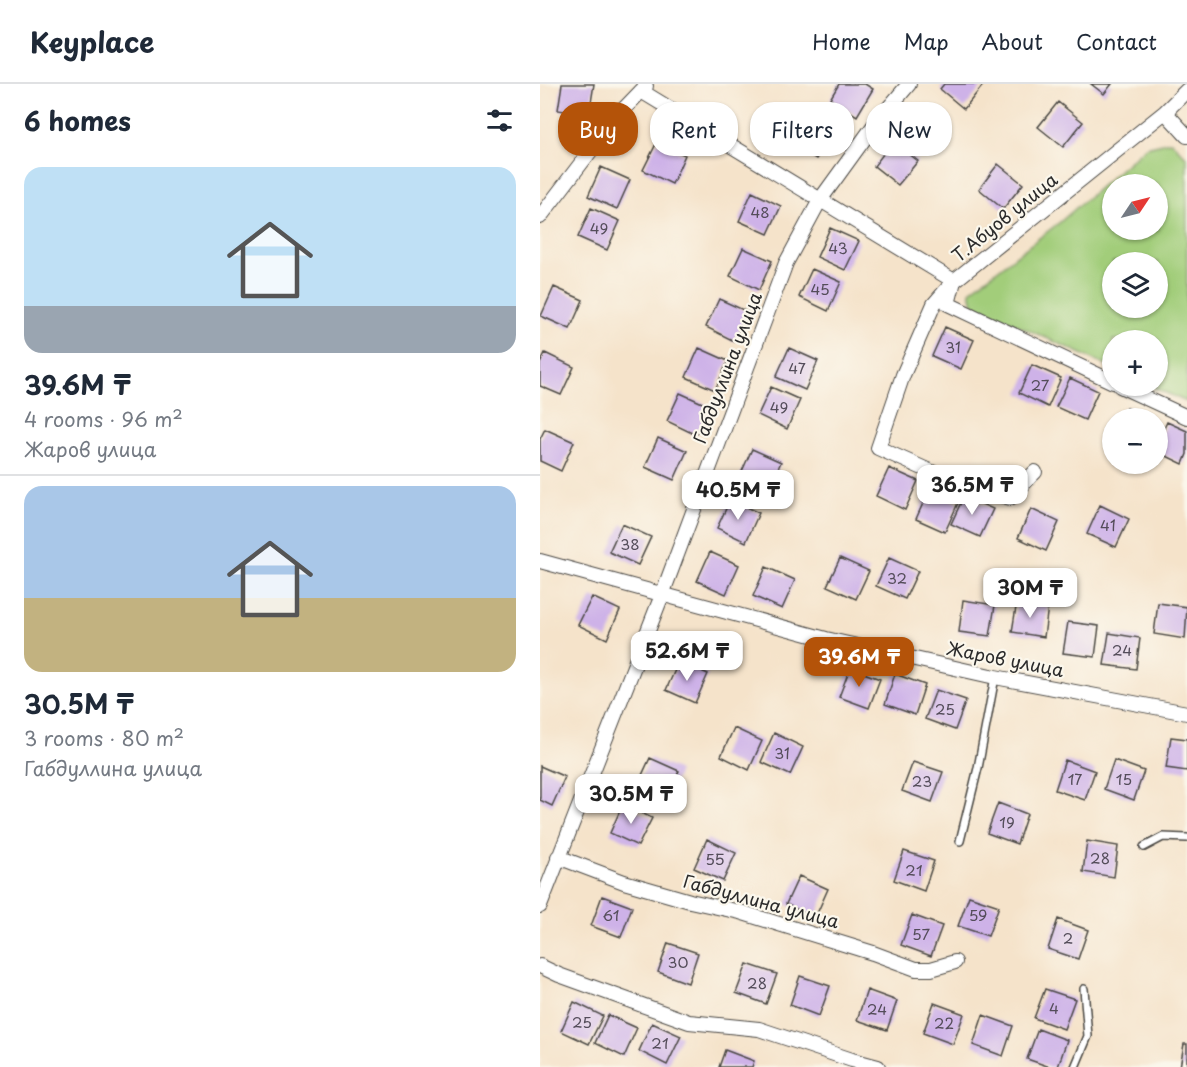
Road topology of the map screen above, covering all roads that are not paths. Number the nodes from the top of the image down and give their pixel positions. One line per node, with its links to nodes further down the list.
1 (909, 84): 6 (street, Габдуллина улица)
2 (644, 88): 6 (street); 7 (street)
3 (1187, 90): 4 (street, Т.Абуов улица)
4 (1165, 112): 5 (street); 8 (street, Т.Абуов улица)
5 (1187, 136)
6 (820, 200): 8 (street); 14 (street, Габдуллина улица)
7 (540, 217)
8 (954, 281): 9 (street); 12 (street, Т.Абуов улица)
9 (1102, 377)
10 (1142, 396): 11 (street)
11 (1187, 417)
12 (1035, 472)
13 (540, 561): 14 (street, Жаров улица)
14 (662, 595): 15 (street, Жаров улица); 20 (street, Габдуллина улица)
15 (995, 677): 16 (street, Жаров улица); 18 (lane)
16 (1187, 713)
17 (1187, 838): 19 (lane)
18 (960, 841)
19 (1144, 847)
20 (558, 857): 21 (street, Габдуллина улица); 22 (street, Габдуллина улица)
21 (540, 906)
22 (955, 962)
23 (540, 966): 25 (street)
24 (1084, 989): 26 (lane)
25 (878, 1067)
26 (1075, 1067)

